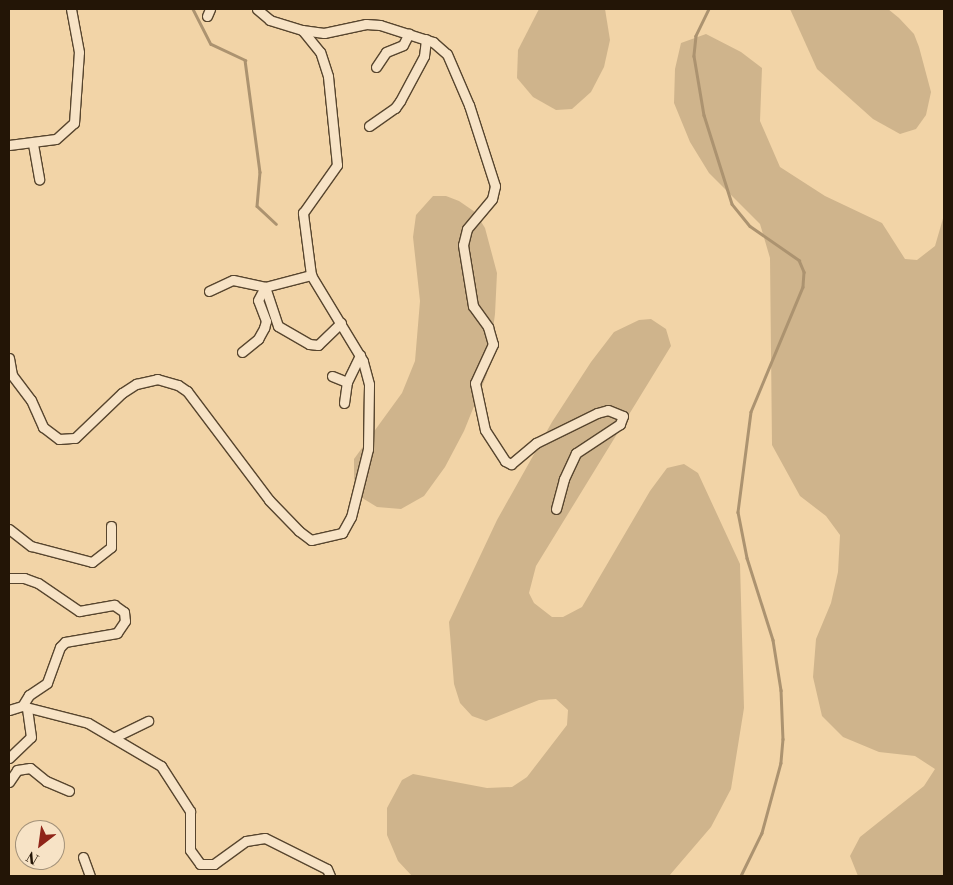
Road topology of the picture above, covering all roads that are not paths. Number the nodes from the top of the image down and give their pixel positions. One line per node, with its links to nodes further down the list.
1 (71, 9): 9 (street)
2 (257, 9): 3 (street)
3 (302, 30): 4 (street); 11 (street)
4 (409, 33): 5 (street); 6 (street)
5 (426, 39): 7 (street); 22 (street)
6 (376, 67)
7 (369, 126)
8 (9, 144): 9 (street)
9 (33, 144): 10 (street)
10 (39, 179)
11 (311, 275): 12 (street); 14 (street)
12 (265, 287): 13 (street); 14 (street); 15 (street)
13 (209, 291)
14 (341, 324): 16 (street)
15 (242, 352)
16 (360, 355): 19 (street); 20 (street)
17 (9, 358): 19 (street)
18 (332, 376): 20 (street)
19 (11, 377)
20 (348, 382): 21 (street)
21 (344, 403)
22 (556, 509)
23 (111, 526): 24 (street)
24 (9, 529)
25 (9, 578): 26 (street)
26 (24, 706): 27 (street); 29 (street); 30 (street)
27 (9, 710)
28 (148, 721): 29 (street)
29 (115, 737): 35 (street)
30 (9, 758)
31 (9, 782): 32 (street)
32 (69, 791)
33 (83, 857): 34 (street)
34 (90, 876)
35 (330, 876)

